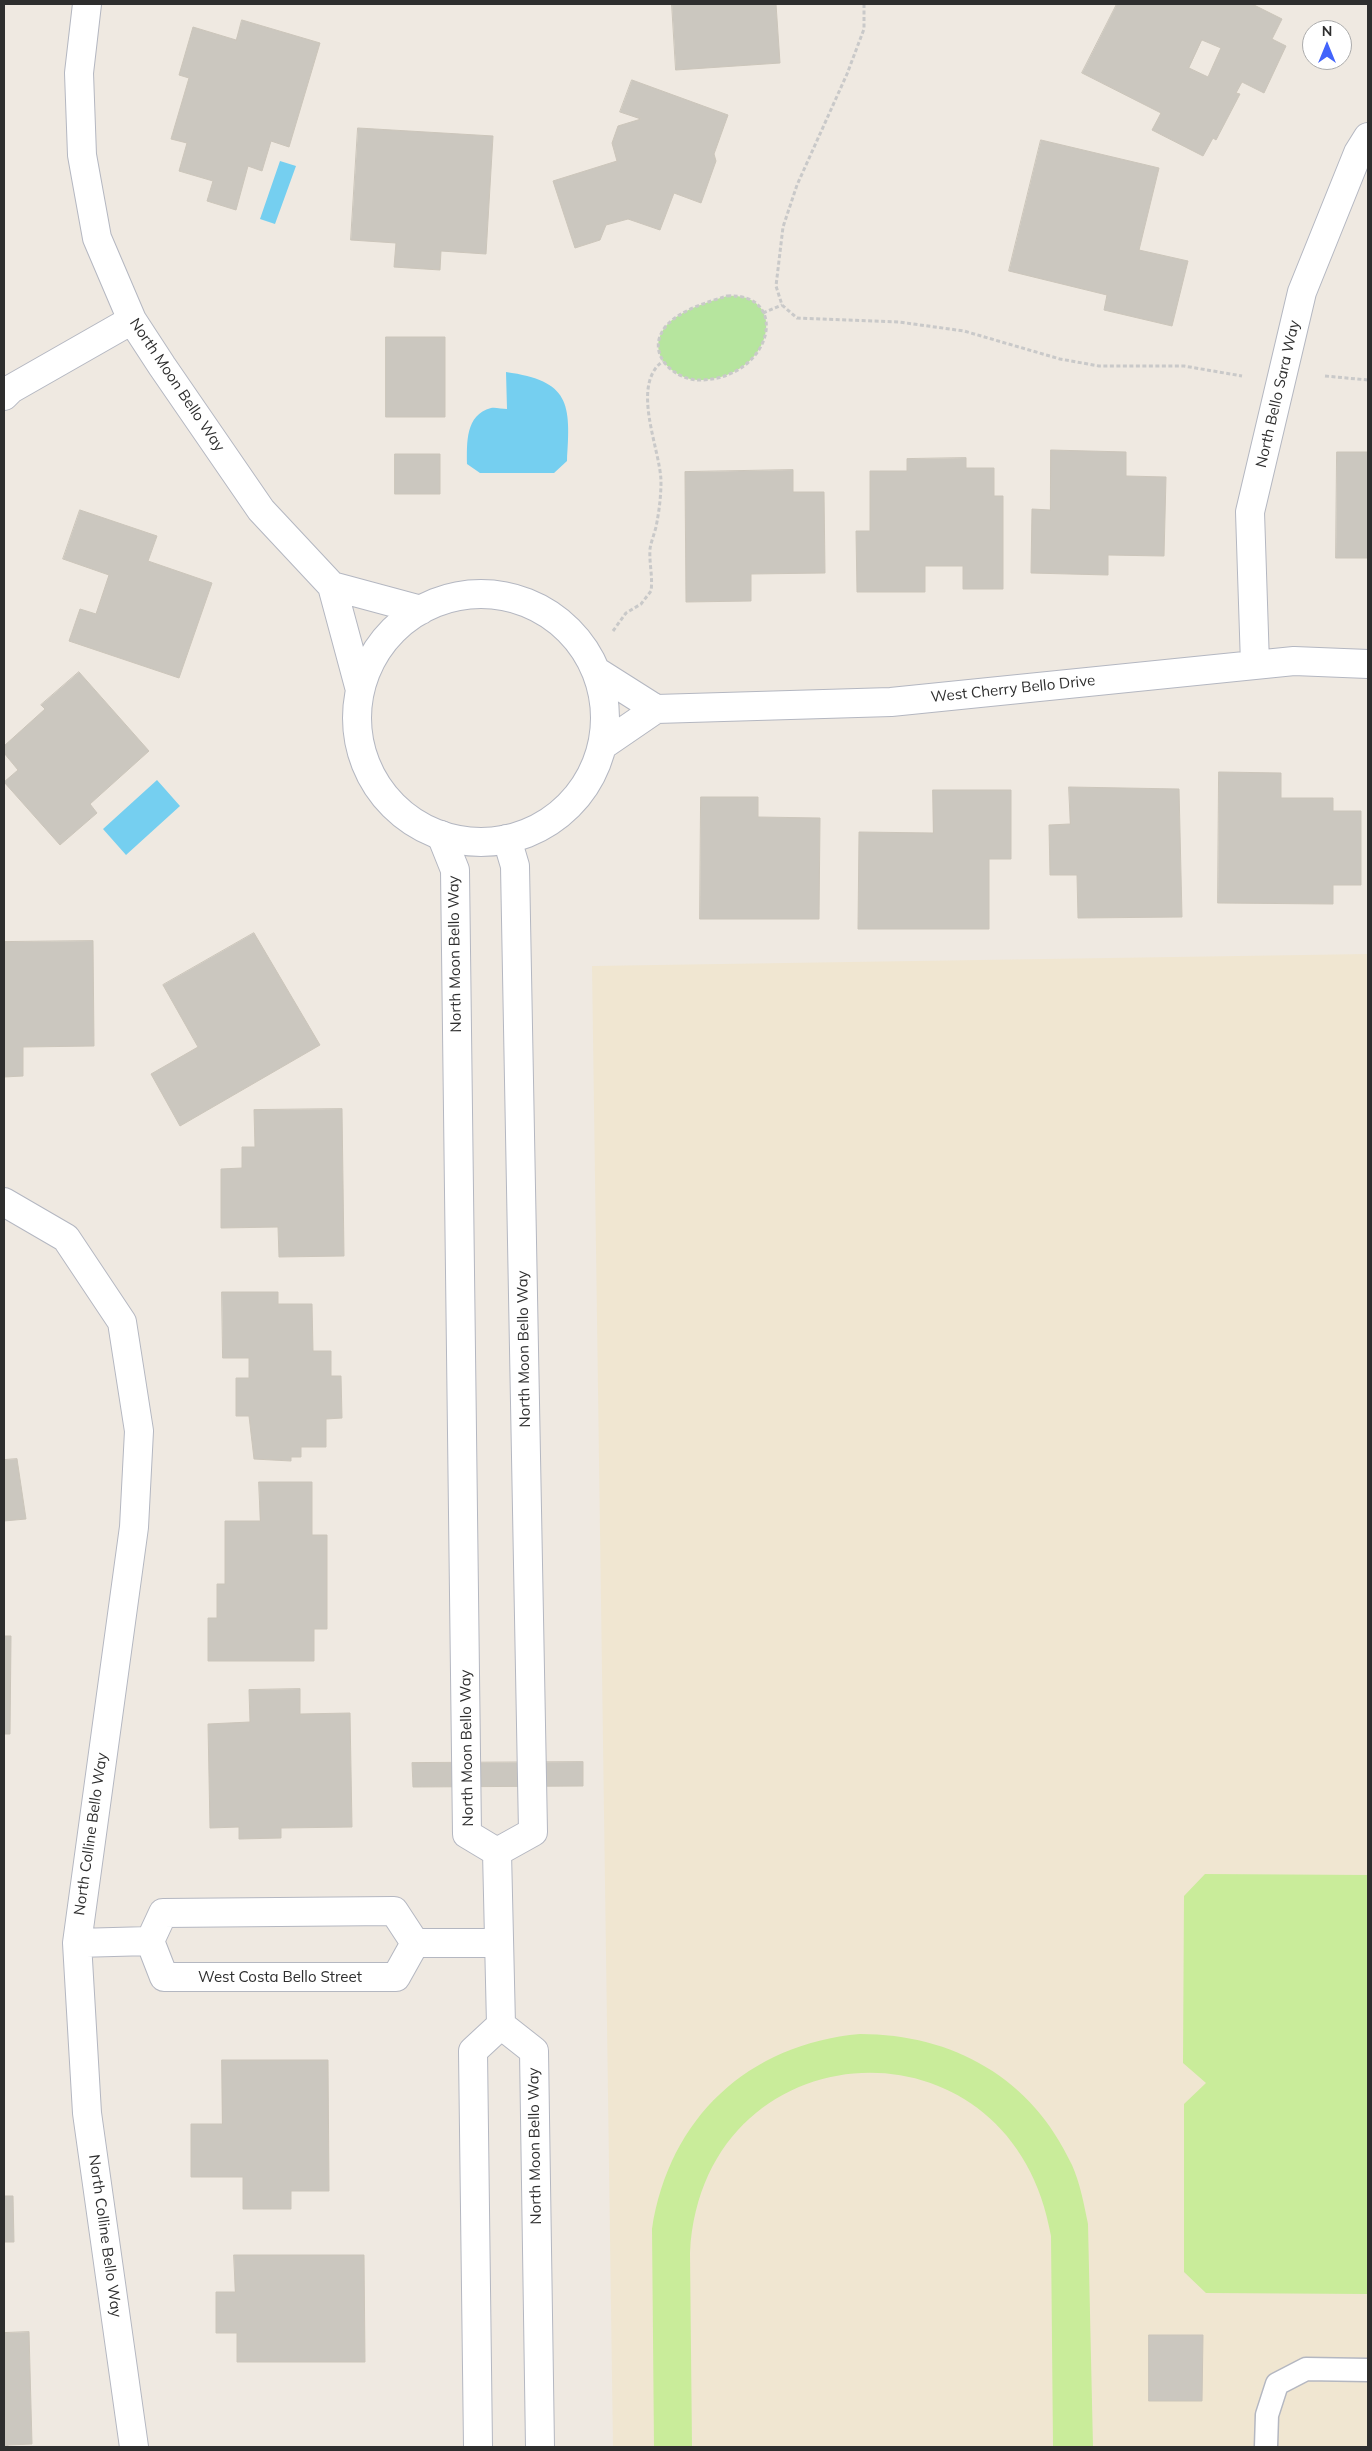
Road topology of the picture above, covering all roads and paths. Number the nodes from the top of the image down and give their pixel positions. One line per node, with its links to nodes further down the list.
1 (87, 4): 6 (street, North Moon Bello Way)
2 (864, 4): 4 (path)
3 (1368, 136): 15 (street, North Bello Sara Way)
4 (782, 304): 5 (path); 8 (path)
5 (763, 314): 7 (path); 7 (path)
6 (132, 320): 11 (street); 12 (street, North Moon Bello Way)
7 (663, 361): 14 (path)
8 (1242, 376)
9 (1325, 376): 10 (path)
10 (1368, 380)
11 (4, 396)
12 (332, 586): 13 (street); 18 (street, North Moon Bello Way)
13 (421, 610): 17 (street); 18 (street)
14 (613, 631)
15 (1255, 664): 16 (street, West Cherry Bello Drive); 19 (street, West Cherry Bello Drive)
16 (1368, 664)
17 (596, 671): 19 (street); 20 (street)
18 (360, 690): 21 (street)
19 (656, 709): 20 (street)
20 (602, 746): 22 (street)
21 (441, 835): 22 (street); 24 (street, North Moon Bello Way)
22 (507, 839): 24 (street, North Moon Bello Way)
23 (4, 1202): 26 (street, North Colline Bello Way)
24 (496, 1852): 28 (street)
25 (150, 1941): 26 (street); 27 (street); 27 (street, West Costa Bello Street)
26 (77, 1943): 31 (street, North Colline Bello Way)
27 (415, 1943): 28 (street)
28 (499, 1943): 29 (street)
29 (501, 2026): 32 (street); 33 (street, North Moon Bello Way)
30 (1368, 2370): 34 (lane)
31 (134, 2447)
32 (478, 2447)
33 (540, 2447)
34 (1266, 2447)

